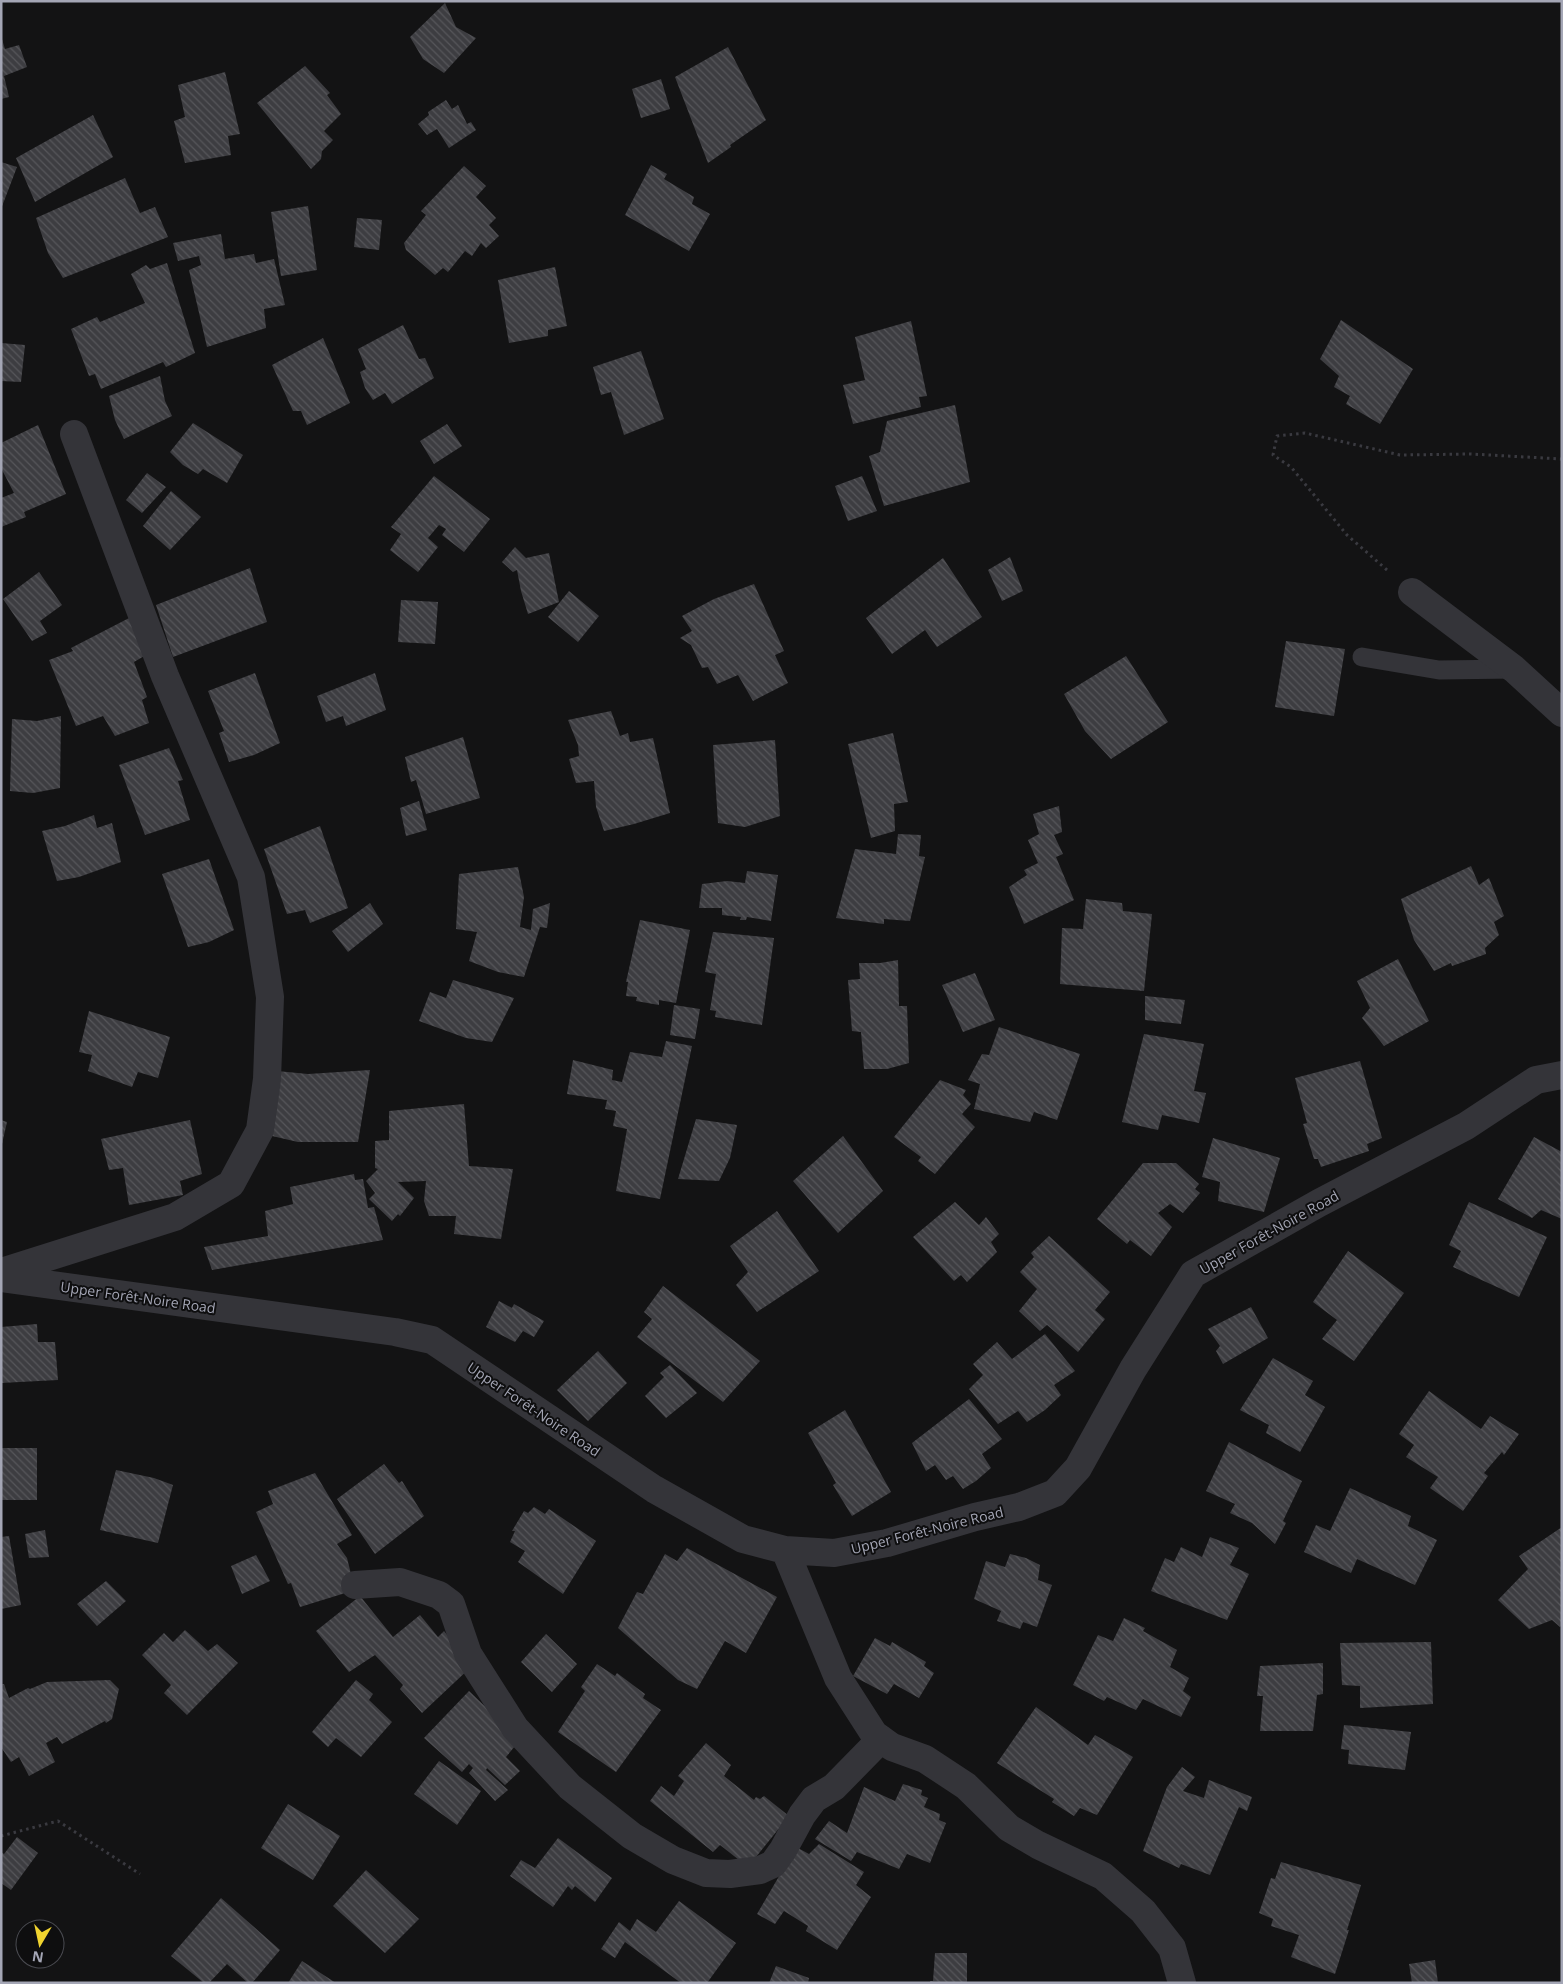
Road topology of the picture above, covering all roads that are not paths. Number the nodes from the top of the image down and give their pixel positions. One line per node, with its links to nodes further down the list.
1 (74, 434): 7 (street)
2 (1412, 592): 4 (street)
3 (1362, 657): 4 (lane)
4 (1514, 669): 5 (street)
5 (1562, 713)
6 (1562, 1075): 9 (street, Upper Forêt-Noire Road)
7 (1, 1272)
8 (1, 1278): 9 (street, Upper Forêt-Noire Road)
9 (785, 1550): 11 (street)
10 (355, 1585): 11 (street)
11 (881, 1739): 12 (street)
12 (1182, 1983)

